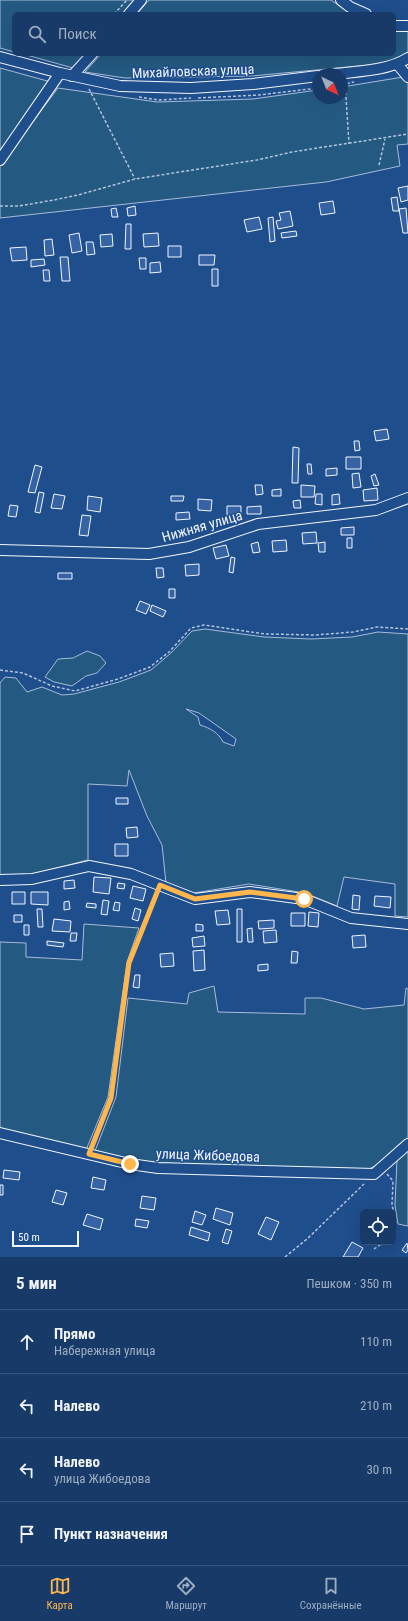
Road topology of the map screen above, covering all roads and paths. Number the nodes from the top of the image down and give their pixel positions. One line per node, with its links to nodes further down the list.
1 (127, 0): 4 (path)
2 (142, 0): 5 (street)
3 (341, 0): 6 (street)
4 (116, 12)
5 (131, 12)
6 (361, 12)
7 (396, 26): 8 (street)
8 (408, 26)
9 (90, 56): 15 (street)
10 (0, 57): 14 (street, Михайловская улица)
11 (408, 58): 12 (street)
12 (398, 65): 13 (street); 17 (street)
13 (348, 72)
14 (60, 73): 15 (street, Михайловская улица); 23 (street)
15 (72, 76): 18 (street, Михайловская улица)
16 (312, 77): 18 (street, Михайловская улица)
17 (408, 77)
18 (84, 78): 25 (path)
19 (343, 104): 22 (path)
20 (408, 134): 21 (path)
21 (385, 138): 22 (path); 24 (path)
22 (349, 144): 25 (path)
23 (0, 160)
24 (379, 165)
25 (135, 179): 26 (path)
26 (0, 206)
27 (408, 498): 28 (street, Нижняя улица)
28 (0, 550)
29 (408, 629): 30 (path)
30 (0, 670)
31 (0, 880): 32 (street)
32 (160, 885): 33 (street); 36 (path)
33 (408, 924)
34 (0, 1133): 36 (street, улица Жибоедова)
35 (408, 1144): 37 (street)
36 (89, 1154): 37 (street, улица Жибоедова)
37 (374, 1174): 38 (path); 41 (path)
38 (393, 1209)
39 (380, 1245): 40 (path)
40 (374, 1249)
41 (285, 1257)

